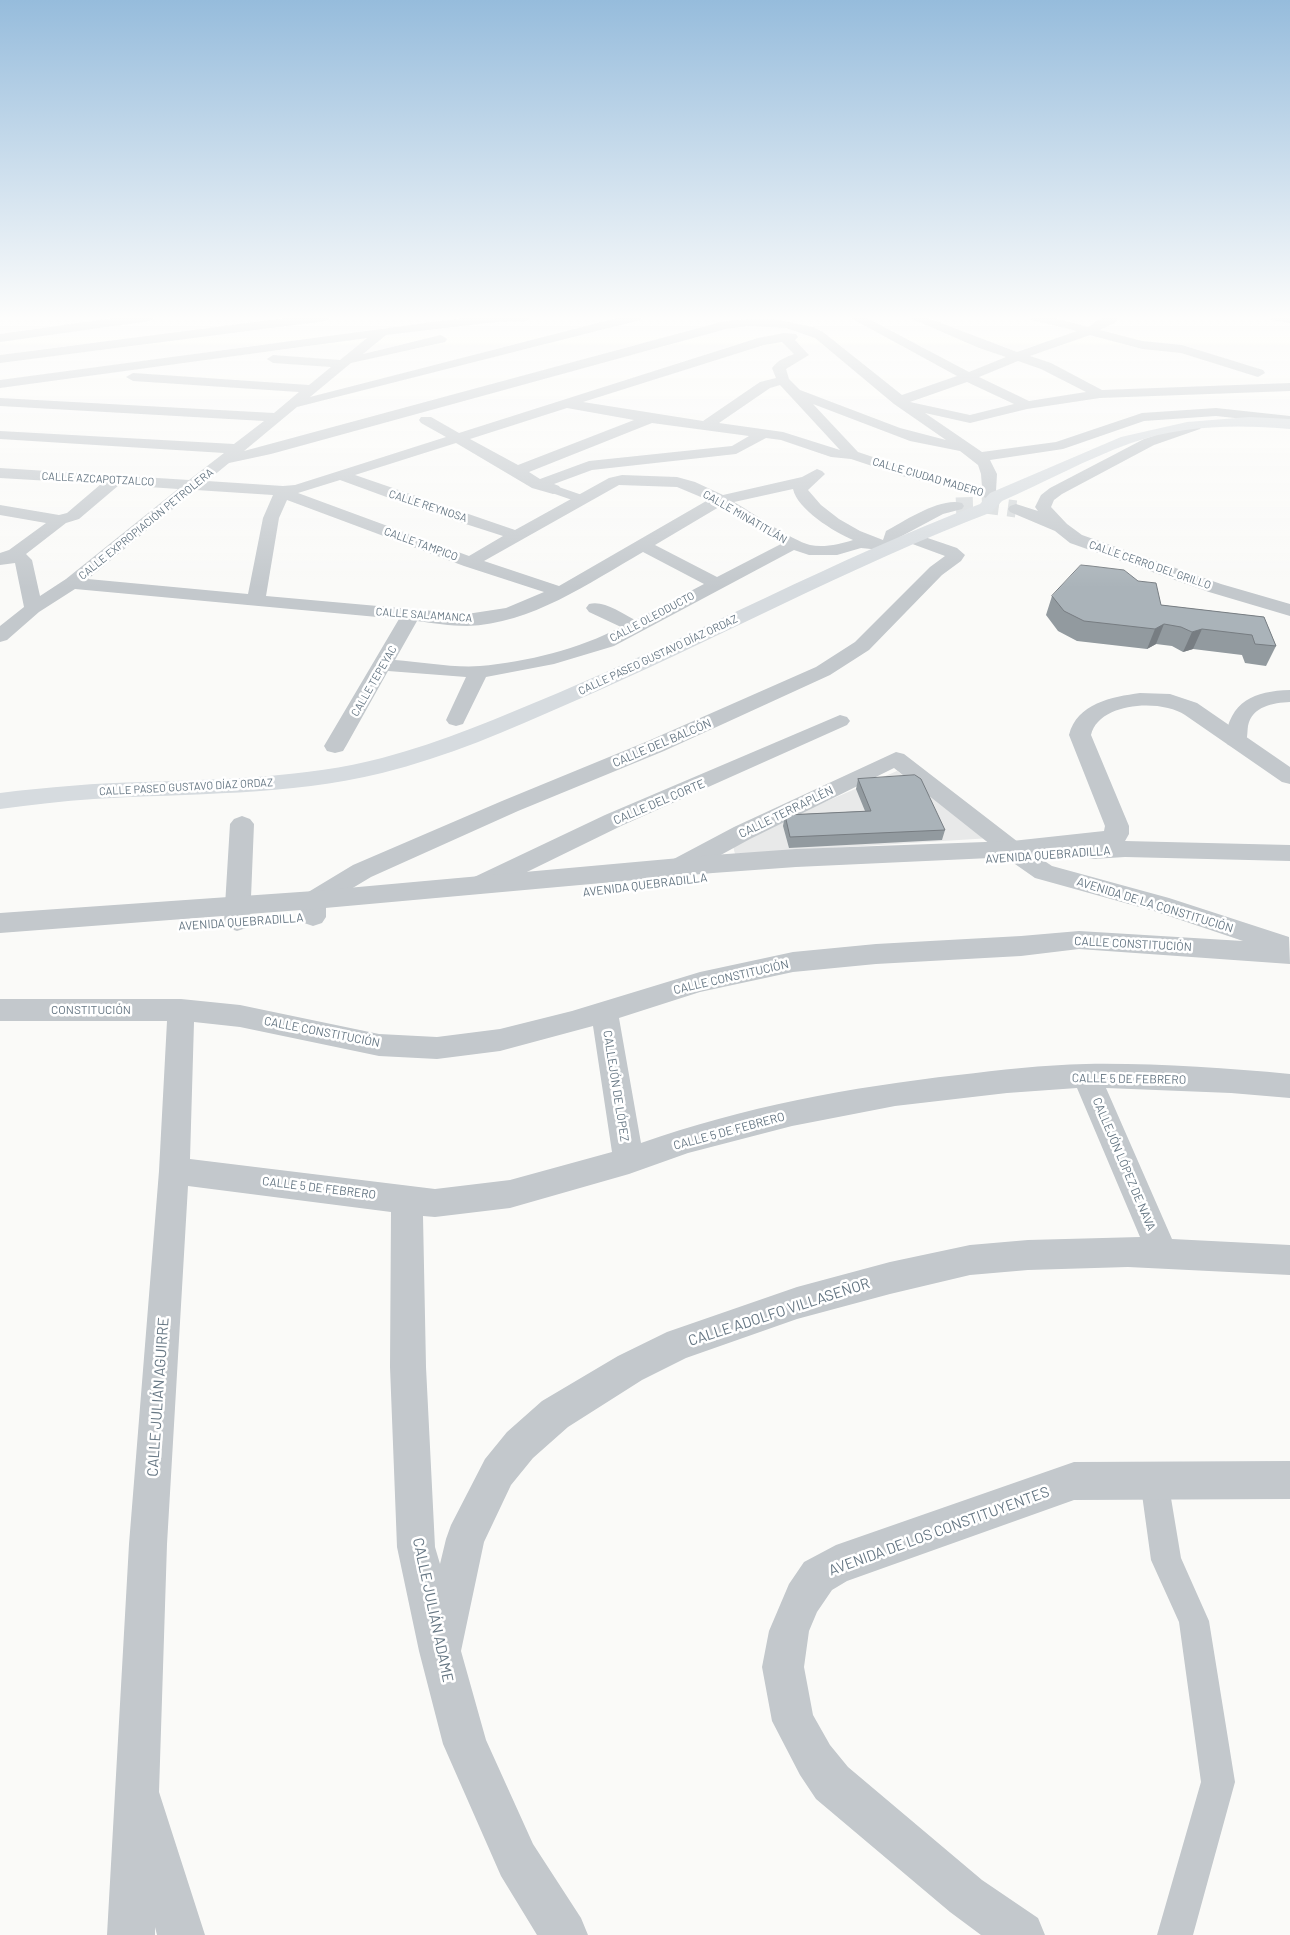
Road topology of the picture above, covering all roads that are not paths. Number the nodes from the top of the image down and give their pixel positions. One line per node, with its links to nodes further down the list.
1 (150, 407): 16 (street)
2 (289, 407): 16 (street, CALLE EXPROPIACIÓN PETROLERA)
3 (299, 407): 16 (street)
4 (408, 407): 15 (street)
5 (423, 407): 15 (street)
6 (556, 407): 28 (street)
7 (586, 407): 18 (street, CALLE CIUDAD MADERO)
8 (733, 407): 23 (street)
9 (808, 407): 33 (street)
10 (837, 407): 31 (street)
11 (908, 407): 31 (street)
12 (924, 407): 19 (street)
13 (1018, 407): 19 (street)
14 (1209, 407): 17 (street)
15 (413, 410): 34 (street)
16 (283, 412): 30 (street, CALLE EXPROPIACIÓN PETROLERA)
17 (1216, 412): 21 (street); 32 (street)
18 (649, 418): 23 (street, CALLE CIUDAD MADERO); 35 (street)
19 (970, 419): 25 (street)
20 (426, 420): 28 (street)
21 (1290, 420)
22 (1290, 424): 24 (main road, CALLE PASEO GUSTAVO DÍAZ ORDAZ)
23 (707, 425): 26 (street, CALLE CIUDAD MADERO)
24 (1195, 426): 43 (main road, CALLE PASEO GUSTAVO DÍAZ ORDAZ); 50 (street, CALLE CERRO DEL GRILLO)
25 (982, 431)
26 (764, 433): 33 (street, CALLE CIUDAD MADERO); 41 (street)
27 (0, 435): 30 (street)
28 (458, 438): 35 (street); 37 (street)
29 (994, 443): 32 (street)
30 (238, 449): 34 (street, CALLE EXPROPIACIÓN PETROLERA)
31 (974, 453): 32 (street); 43 (street)
32 (1005, 454)
33 (853, 455): 39 (street); 43 (street, CALLE CIUDAD MADERO)
34 (224, 460): 40 (street, CALLE EXPROPIACIÓN PETROLERA)
35 (517, 470): 41 (street)
36 (0, 473): 38 (street, CALLE AZCAPOTZALCO)
37 (342, 476): 42 (street); 51 (street, CALLE REYNOSA)
38 (117, 479): 40 (street, CALLE AZCAPOTZALCO); 49 (street)
39 (806, 481): 45 (street, CALLE SALAMANCA); 55 (street)
40 (195, 484): 42 (street, CALLE AZCAPOTZALCO); 58 (street, CALLE EXPROPIACIÓN PETROLERA)
41 (546, 487): 44 (street)
42 (283, 491): 57 (street, CALLE TAMPICO); 61 (street)
43 (992, 495): 52 (main road, CALLE PASEO GUSTAVO DÍAZ ORDAZ)
44 (581, 499): 45 (street, CALLE MINATITLÁN); 51 (street, CALLE MINATITLÁN)
45 (718, 501): 53 (street, CALLE MINATITLÁN); 54 (street, CALLE SALAMANCA)
46 (956, 506): 55 (street)
47 (1016, 509): 50 (street)
48 (0, 510): 49 (street)
49 (60, 520): 56 (street)
50 (1061, 528): 64 (street, CALLE CERRO DEL GRILLO)
51 (515, 536): 57 (street, CALLE MINATITLÁN)
52 (913, 538): 55 (main road, CALLE PASEO GUSTAVO DÍAZ ORDAZ); 83 (street, CALLE DEL BALCÓN)
53 (793, 544): 55 (street, CALLE MINATITLÁN); 59 (street, CALLE OLEODUCTO)
54 (643, 545): 59 (street); 60 (street, CALLE SALAMANCA)
55 (891, 546): 77 (main road, CALLE PASEO GUSTAVO DÍAZ ORDAZ)
56 (6, 559): 62 (street)
57 (470, 562): 60 (street, CALLE TAMPICO)
58 (72, 583): 61 (street, CALLE SALAMANCA); 62 (street, CALLE EXPROPIACIÓN PETROLERA)
59 (715, 583): 66 (street, CALLE OLEODUCTO)
60 (561, 592): 65 (street, CALLE SALAMANCA)
61 (256, 601): 65 (street, CALLE SALAMANCA)
62 (33, 608): 67 (street, CALLE EXPROPIACIÓN PETROLERA)
63 (595, 608): 66 (street)
64 (1290, 610)
65 (412, 615): 68 (street, CALLE TEPEYAC)
66 (635, 627): 69 (street, CALLE OLEODUCTO)
67 (0, 636)
68 (384, 665): 69 (street, CALLE OLEODUCTO); 74 (street, CALLE TEPEYAC)
69 (478, 672): 71 (street)
70 (1290, 696): 73 (street)
71 (456, 720)
72 (840, 721): 82 (street, CALLE DEL CORTE)
73 (1236, 740): 76 (street); 80 (street, AVENIDA QUEBRADILLA)
74 (335, 746)
75 (896, 759): 80 (street); 81 (street, CALLE TERRAPLÉN)
76 (1290, 777)
77 (0, 801)
78 (242, 824): 84 (street)
79 (1287, 852): 80 (street, AVENIDA QUEBRADILLA)
80 (1017, 853): 81 (street, AVENIDA QUEBRADILLA); 83 (street, AVENIDA QUEBRADILLA); 87 (street, AVENIDA DE LA CONSTITUCIÓN)
81 (677, 868): 82 (street, AVENIDA QUEBRADILLA)
82 (478, 885): 83 (street, AVENIDA QUEBRADILLA)
83 (314, 908): 84 (street, AVENIDA QUEBRADILLA)
84 (237, 914): 85 (street, AVENIDA QUEBRADILLA); 86 (street, AVENIDA QUEBRADILLA)
85 (0, 923)
86 (0, 938)
87 (1290, 948)
88 (1290, 954): 91 (street, CALLE CONSTITUCIÓN)
89 (0, 1010): 90 (street, CONSTITUCIÓN)
90 (182, 1010): 91 (street, CALLE CONSTITUCIÓN); 95 (street, CALLE JULIÁN AGUIRRE)
91 (604, 1012): 94 (street, CALLEJÓN DE LÓPEZ)
92 (1086, 1076): 93 (street, CALLE 5 DE FEBRERO); 94 (street, CALLE 5 DE FEBRERO); 97 (street, CALLEJÓN LÓPEZ DE NAVA)
93 (1290, 1086)
94 (629, 1161): 96 (street, CALLE 5 DE FEBRERO)
95 (174, 1170): 96 (street, CALLE 5 DE FEBRERO); 102 (street, CALLE JULIÁN AGUIRRE)
96 (407, 1199): 101 (street, CALLE JULIÁN ADAME)
97 (1162, 1252): 98 (street, CALLE ADOLFO VILLASEÑOR); 101 (street, CALLE ADOLFO VILLASEÑOR)
98 (1290, 1260)
99 (1154, 1480): 100 (street, AVENIDA DE LOS CONSTITUYENTES); 106 (street, AVENIDA DE LOS CONSTITUYENTES); 107 (street)
100 (1290, 1480)
101 (440, 1651): 105 (street, CALLE JULIÁN ADAME)
102 (137, 1784): 103 (street, CALLE JULIÁN AGUIRRE); 104 (street)
103 (131, 1935)
104 (181, 1935)
105 (564, 1935)
106 (1021, 1935)
107 (1175, 1935)

